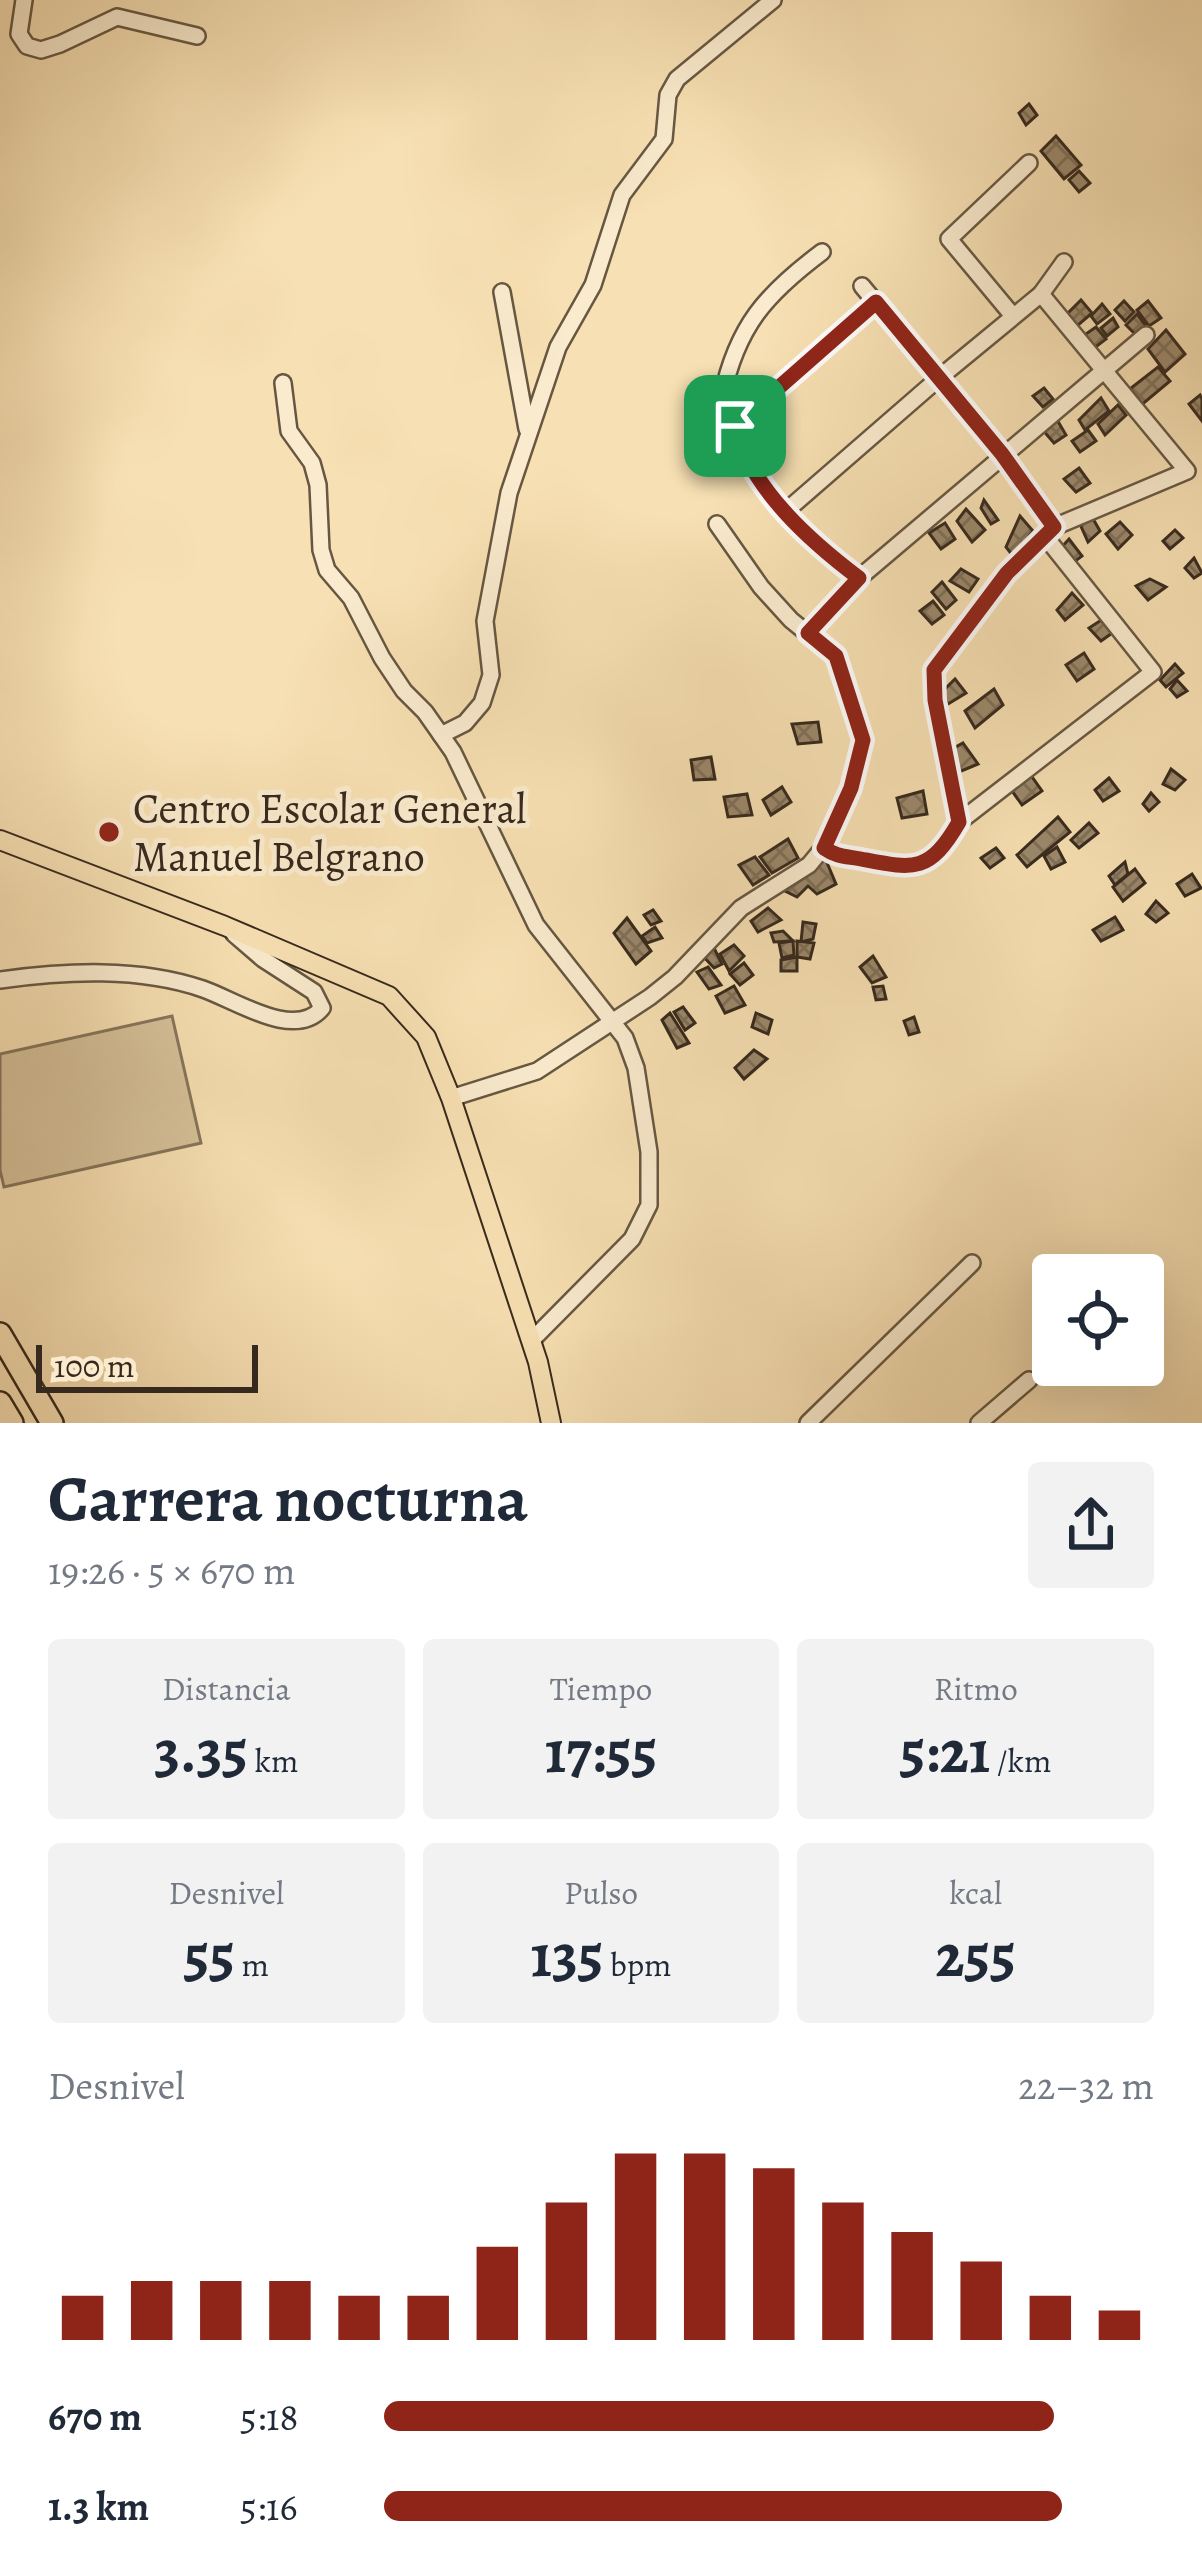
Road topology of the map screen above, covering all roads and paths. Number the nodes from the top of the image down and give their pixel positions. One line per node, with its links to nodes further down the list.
1 (24, 0): 3 (street)
2 (773, 0): 17 (street)
3 (197, 36)
4 (1029, 163): 11 (street)
5 (822, 252): 16 (street)
6 (1064, 262): 9 (street)
7 (862, 286): 10 (street)
8 (502, 292): 17 (street)
9 (1041, 295): 11 (street); 13 (street)
10 (876, 302): 14 (street); 16 (street)
11 (1013, 316): 14 (street)
12 (1146, 335): 13 (street)
13 (1103, 371): 18 (street); 21 (street)
14 (939, 378): 18 (street); 19 (street)
15 (283, 383): 24 (street)
16 (735, 426): 19 (street)
17 (528, 432): 24 (street)
18 (1002, 454): 21 (street); 22 (street)
19 (786, 512): 22 (street)
20 (717, 524): 23 (street)
21 (1049, 531): 25 (street); 25 (street)
22 (859, 578): 23 (street)
23 (808, 633): 27 (street)
24 (441, 735): 30 (street)
25 (959, 822): 27 (street)
26 (0, 840): 28 (main road)
27 (824, 848): 30 (street)
28 (225, 926): 29 (street); 31 (main road)
29 (0, 980)
30 (613, 1021): 31 (street); 34 (street)
31 (452, 1098): 34 (main road)
32 (972, 1263): 40 (street)
33 (0, 1334): 38 (highway)
34 (531, 1341): 39 (main road)
35 (1029, 1380): 41 (street)
36 (0, 1403): 37 (highway)
37 (12, 1423)
38 (52, 1423)
39 (551, 1423)
40 (808, 1423)
41 (979, 1423)

